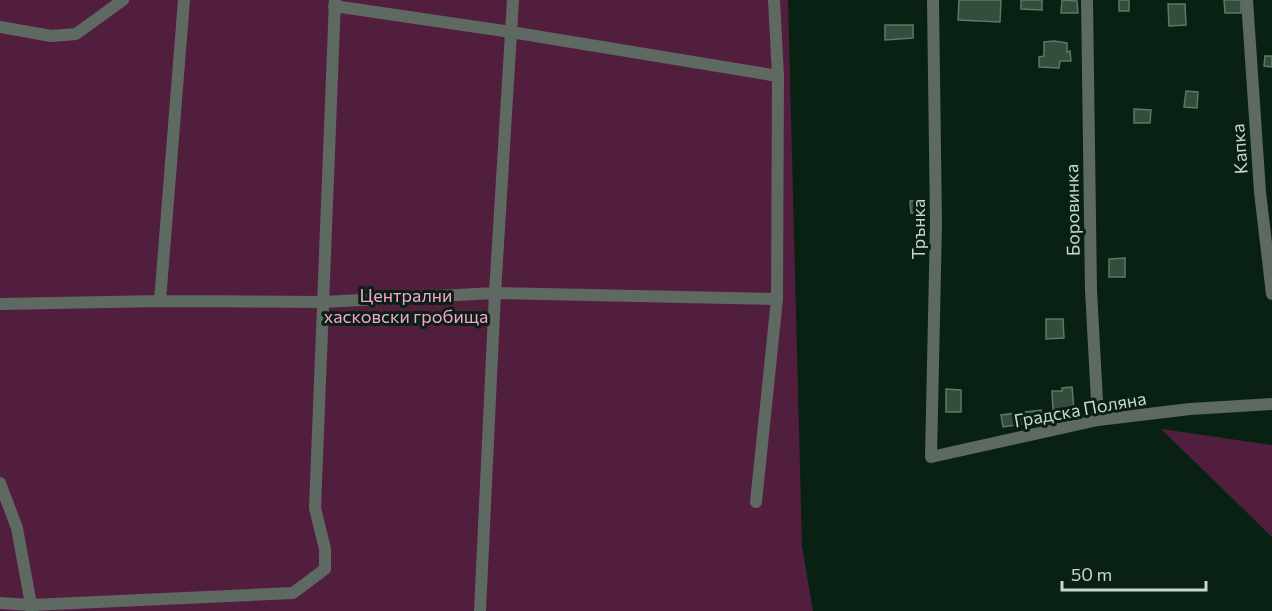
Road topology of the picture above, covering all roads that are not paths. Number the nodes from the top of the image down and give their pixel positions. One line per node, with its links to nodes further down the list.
1 (123, 0): 9 (street)
2 (184, 0): 15 (street)
3 (513, 0): 10 (street)
4 (774, 0): 11 (street)
5 (933, 0): 20 (street, Трънка)
6 (1087, 0): 19 (street, Боровинка)
7 (1247, 0): 13 (street, Капка)
8 (334, 3): 10 (street); 16 (street)
9 (0, 27)
10 (511, 32): 11 (street); 12 (street)
11 (778, 76): 14 (street)
12 (495, 293): 14 (street); 16 (street); 25 (street)
13 (1272, 294)
14 (777, 299): 22 (street)
15 (160, 301): 16 (street); 17 (street)
16 (323, 302): 24 (street)
17 (0, 304)
18 (1272, 404): 19 (street, Градска Поляна)
19 (1098, 420): 20 (street, Градска Поляна)
20 (931, 457)
21 (0, 483): 24 (street)
22 (756, 502)
23 (0, 603): 24 (street)
24 (32, 608)
25 (480, 611)

